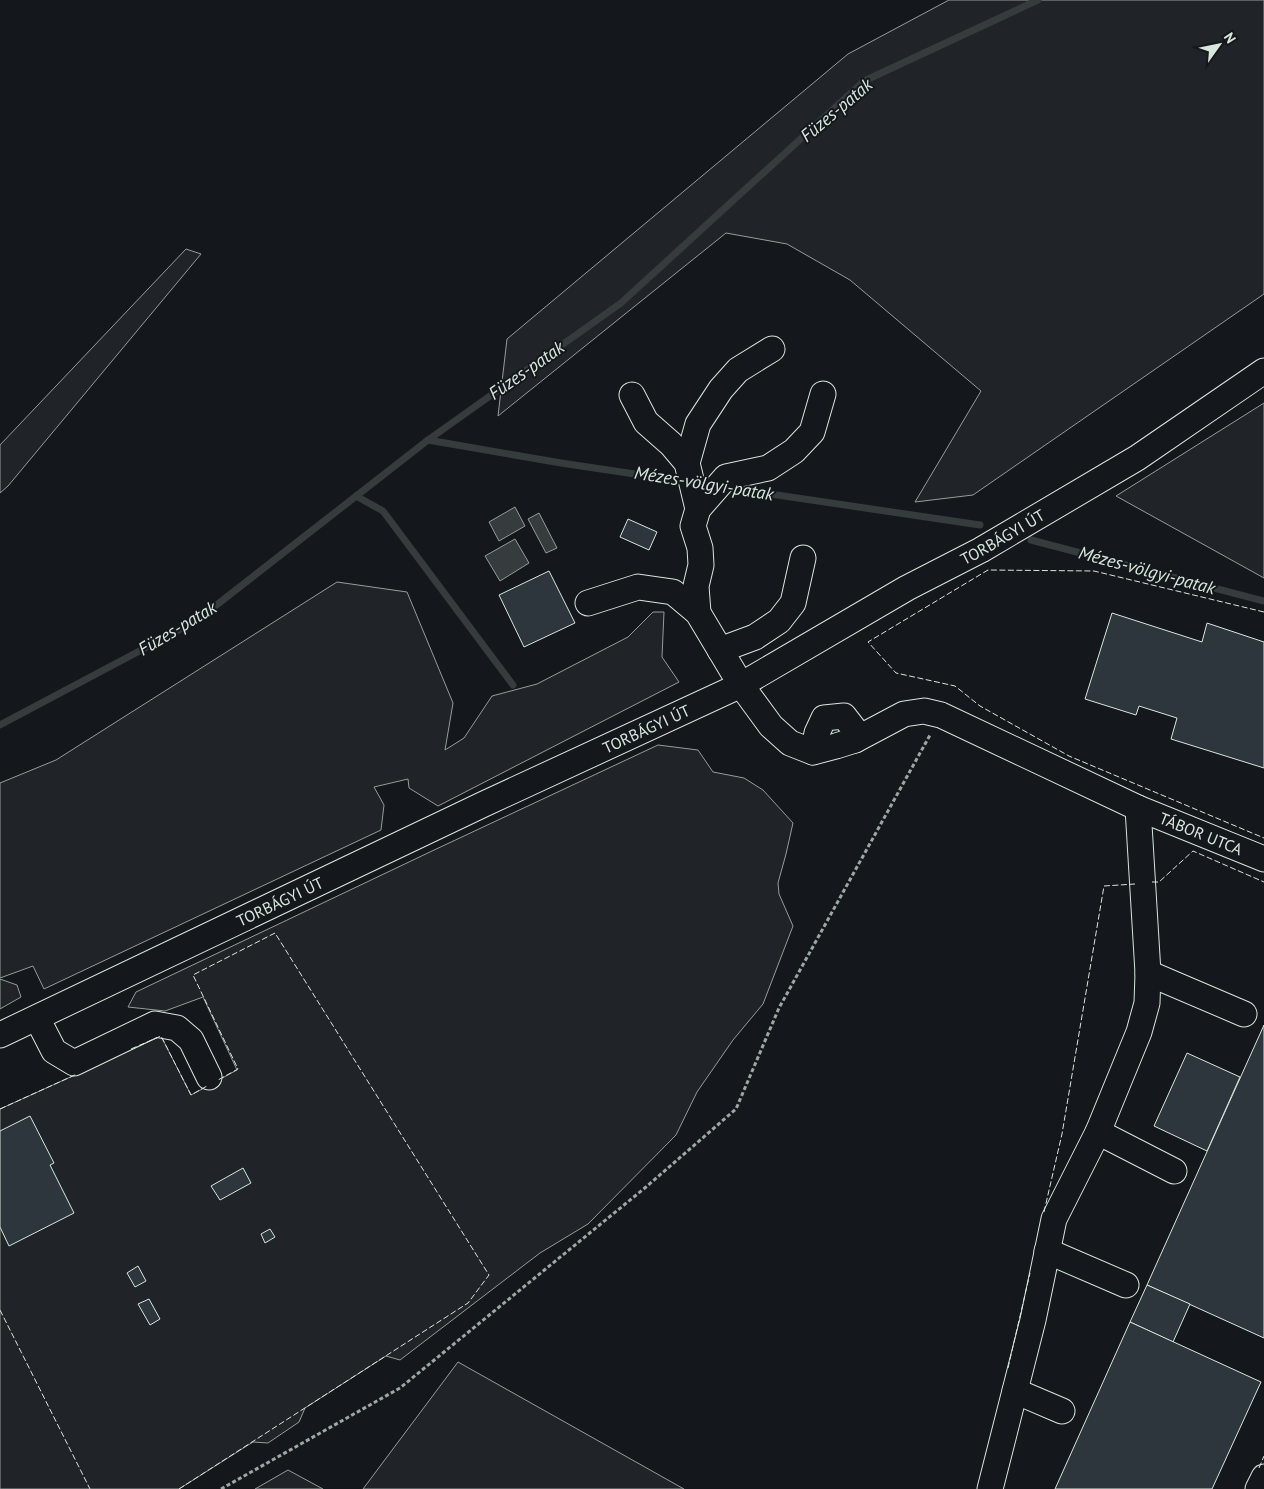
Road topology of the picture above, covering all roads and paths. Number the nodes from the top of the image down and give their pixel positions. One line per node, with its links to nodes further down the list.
1 (772, 349): 5 (street)
2 (1264, 371): 11 (street, TORBÁGYI ÚT)
3 (822, 394): 6 (street)
4 (632, 395): 5 (street)
5 (687, 463): 6 (street)
6 (698, 509): 9 (street)
7 (803, 558): 10 (street)
8 (588, 603): 9 (street)
9 (698, 613): 10 (street)
10 (720, 650): 11 (street)
11 (741, 685): 12 (street, TÁBOR UTCA); 17 (street, TORBÁGYI ÚT)
12 (941, 715): 13 (street, TÁBOR UTCA); 27 (path)
13 (1138, 808): 14 (street, TÁBOR UTCA); 15 (street)
14 (1264, 859)
15 (1148, 973): 16 (street); 20 (street)
16 (1244, 1014)
17 (37, 1018): 18 (street, TORBÁGYI ÚT); 19 (street)
18 (0, 1035)
19 (209, 1077)
20 (1098, 1132): 21 (street); 22 (street)
21 (1174, 1171)
22 (1047, 1252): 23 (street); 24 (street)
23 (1126, 1285)
24 (1015, 1391): 25 (street); 28 (street)
25 (1062, 1411)
26 (1264, 1477): 29 (street)
27 (221, 1489)
28 (990, 1489)
29 (1258, 1489)

